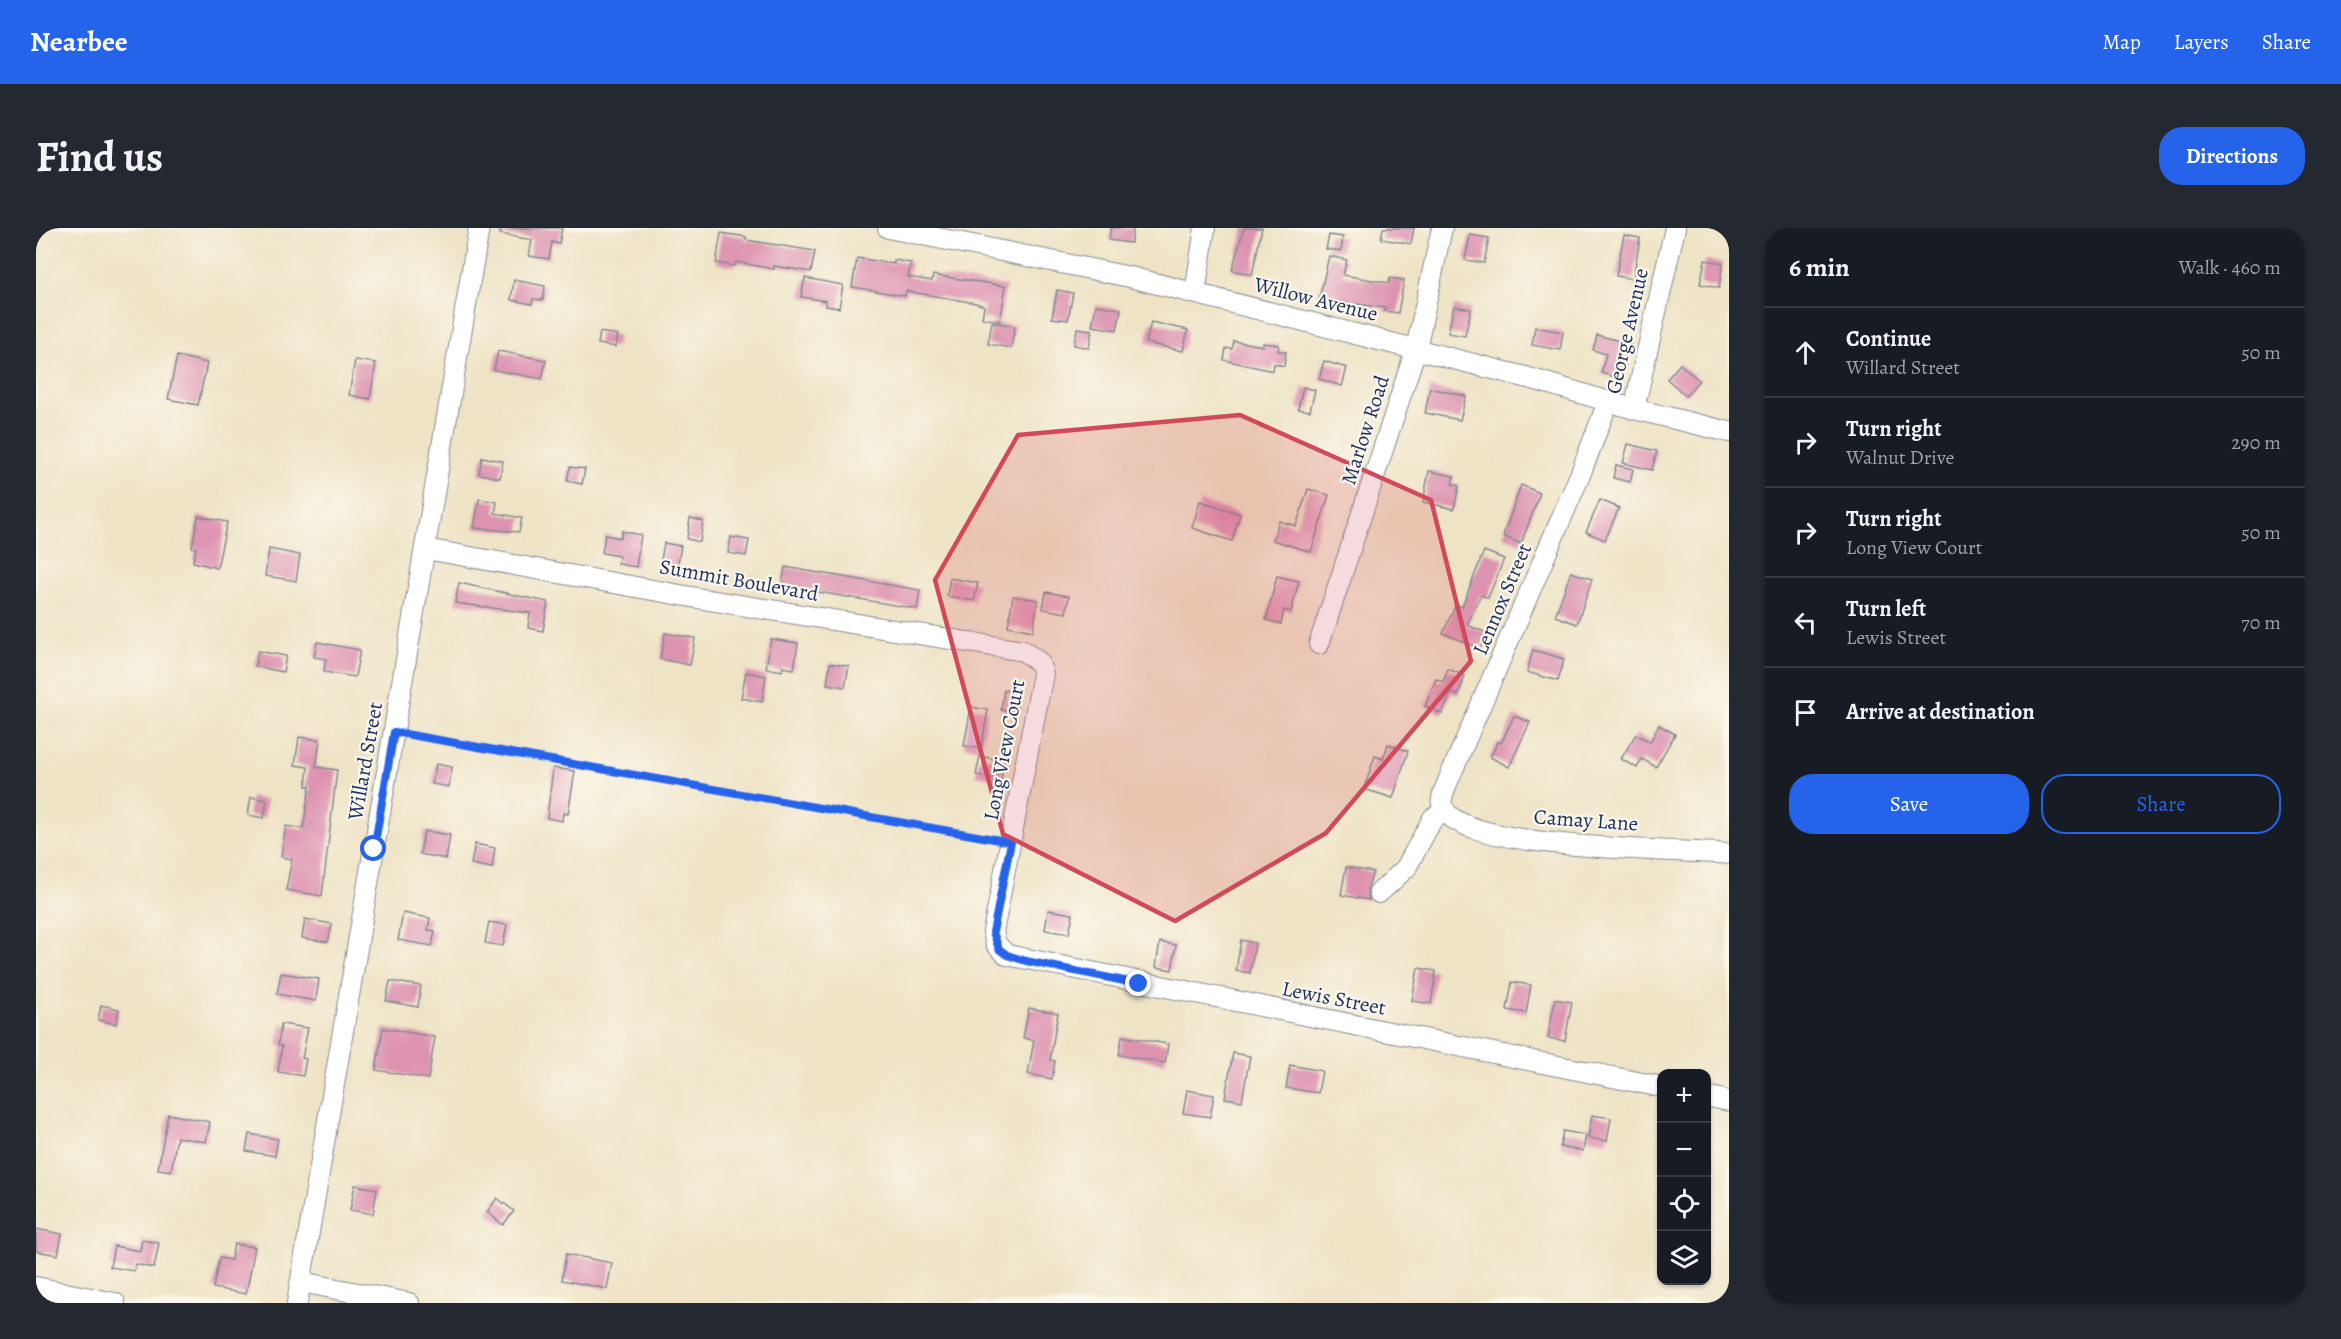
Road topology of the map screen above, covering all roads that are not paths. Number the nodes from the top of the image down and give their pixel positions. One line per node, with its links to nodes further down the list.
1 (479, 228): 11 (street, Willard Street)
2 (888, 228): 6 (street, Willow Avenue)
3 (1204, 228): 6 (street)
4 (1442, 228): 7 (street, Marlow Road)
5 (1675, 228): 9 (street, George Avenue)
6 (1195, 293): 7 (street, Willow Avenue)
7 (1416, 349): 8 (street, Willow Avenue); 12 (street, Marlow Road)
8 (1608, 402): 9 (street, Willow Avenue); 14 (street, Lennox Street)
9 (1634, 409): 10 (street, Willow Avenue)
10 (1729, 432)
11 (426, 549): 13 (street, Summit Boulevard); 21 (street, Willard Street)
12 (1319, 644)
13 (1040, 665): 17 (street, Long View Court)
14 (1446, 812): 15 (street, Camay Lane); 16 (street)
15 (1729, 854)
16 (1379, 893)
17 (999, 949): 18 (street, Lewis Street)
18 (1657, 1086)
19 (1711, 1097): 20 (street)
20 (1729, 1101)
21 (301, 1282): 24 (street, Willard Street); 25 (street)
22 (36, 1287): 23 (street)
23 (115, 1303)
24 (297, 1303)
25 (410, 1303)

